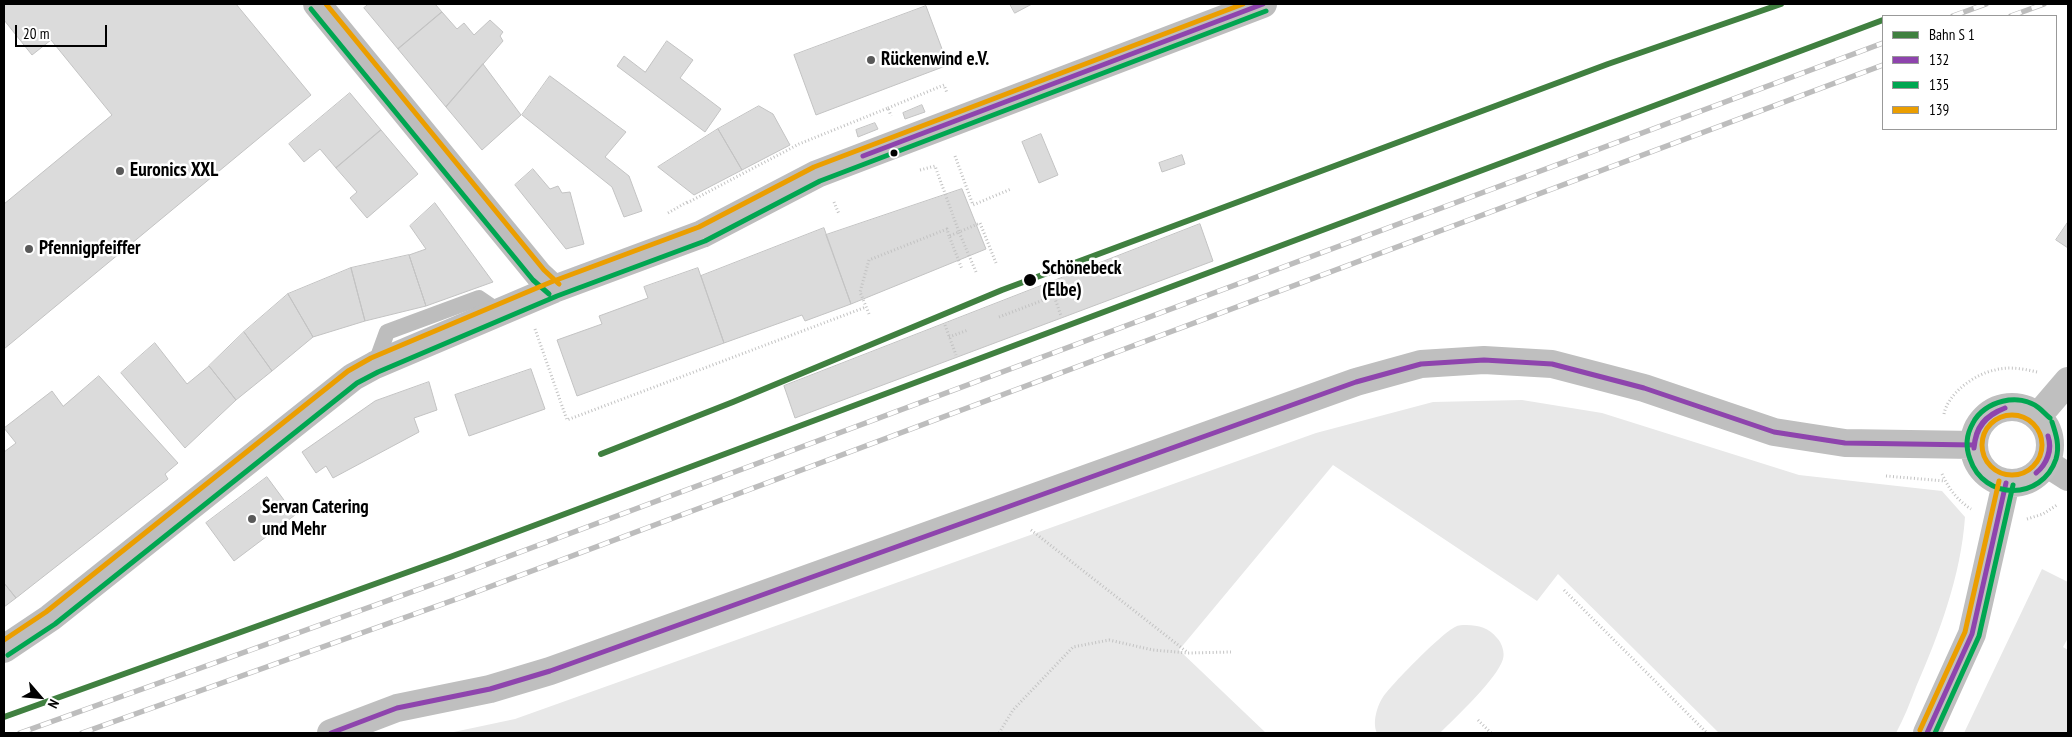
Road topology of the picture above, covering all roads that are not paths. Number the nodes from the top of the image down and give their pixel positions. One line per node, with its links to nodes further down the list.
1 (317, 4): 3 (street)
2 (1263, 4): 3 (street)
3 (554, 289): 9 (street)
4 (2068, 380): 5 (street)
5 (2038, 416): 6 (street); 7 (street)
6 (1974, 446): 8 (street); 10 (street)
7 (2057, 470): 8 (street)
8 (2006, 483): 11 (street)
9 (4, 649)
10 (331, 733)
11 (1927, 733)

